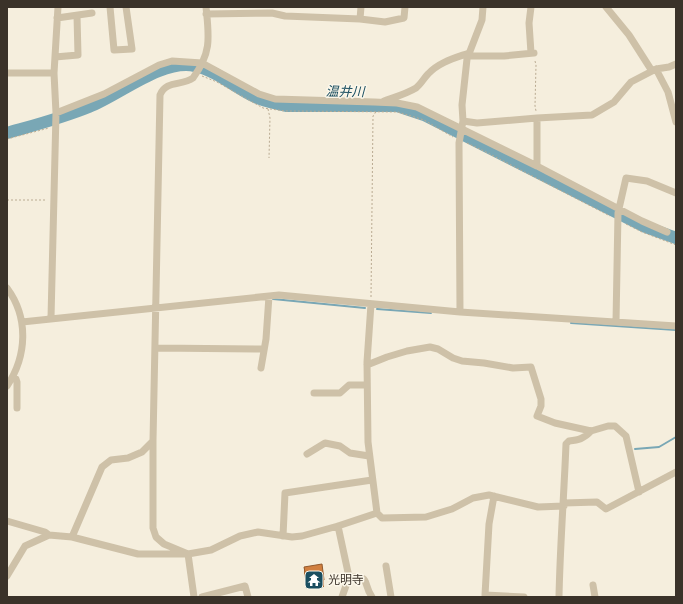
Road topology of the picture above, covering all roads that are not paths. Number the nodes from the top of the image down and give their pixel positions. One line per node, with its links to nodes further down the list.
1 (58, 7): 13 (street)
2 (110, 7): 3 (street)
3 (126, 7)
4 (361, 7): 14 (street)
5 (405, 7): 14 (street)
6 (483, 7): 15 (street)
7 (530, 7): 15 (street)
8 (606, 7): 19 (street)
9 (272, 10): 10 (street); 14 (street)
10 (206, 11): 17 (street)
11 (92, 13): 12 (street)
12 (77, 16): 13 (street); 16 (street)
13 (57, 18): 16 (street)
14 (360, 19)
15 (469, 55): 22 (street); 26 (street)
16 (55, 57): 21 (street)
17 (202, 64): 22 (street); 23 (street); 34 (street)
18 (676, 64): 19 (street)
19 (654, 70): 24 (street); 25 (street)
20 (7, 73): 21 (street)
21 (54, 73): 23 (street)
22 (382, 102): 26 (street)
23 (56, 114): 36 (street)
24 (537, 118): 26 (street); 27 (street)
25 (676, 122)
26 (461, 131): 27 (street); 35 (street)
27 (537, 166): 29 (street)
28 (676, 193): 29 (street)
29 (618, 208): 30 (street); 38 (street)
30 (667, 232)
31 (7, 288): 37 (street)
32 (269, 296): 33 (street); 34 (street); 41 (street)
33 (371, 304): 35 (street); 42 (street)
34 (156, 307): 36 (street); 40 (street)
35 (460, 312): 38 (street)
36 (51, 318): 37 (street)
37 (22, 322): 44 (street)
38 (616, 322): 39 (street)
39 (676, 326)
40 (156, 348): 41 (street); 50 (street)
41 (264, 349): 43 (street)
42 (367, 365): 45 (street); 49 (street)
43 (261, 368)
44 (13, 377): 46 (street); 48 (street)
45 (367, 385): 47 (street); 52 (street)
46 (7, 386)
47 (314, 393)
48 (17, 408)
49 (591, 431): 55 (street); 57 (street)
50 (153, 441): 63 (street); 64 (street)
51 (307, 454): 52 (street)
52 (369, 456): 54 (street)
53 (676, 472): 55 (street)
54 (372, 480): 58 (street); 62 (street)
55 (639, 492): 57 (street)
56 (494, 496): 57 (street); 58 (street); 75 (street)
57 (564, 504): 76 (street)
58 (377, 513): 60 (street)
59 (7, 521): 61 (street)
60 (338, 526): 62 (street); 67 (street)
61 (48, 535): 63 (street); 66 (street)
62 (283, 536): 64 (street)
63 (72, 538): 64 (street)
64 (188, 554): 69 (street)
65 (386, 566): 74 (street)
66 (7, 576)
67 (349, 577): 72 (street); 73 (street)
68 (593, 585): 77 (street)
69 (194, 597)
70 (202, 597): 71 (street)
71 (248, 597)
72 (342, 597)
73 (372, 597)
74 (390, 597)
75 (524, 597)
76 (559, 597)
77 (595, 597)

